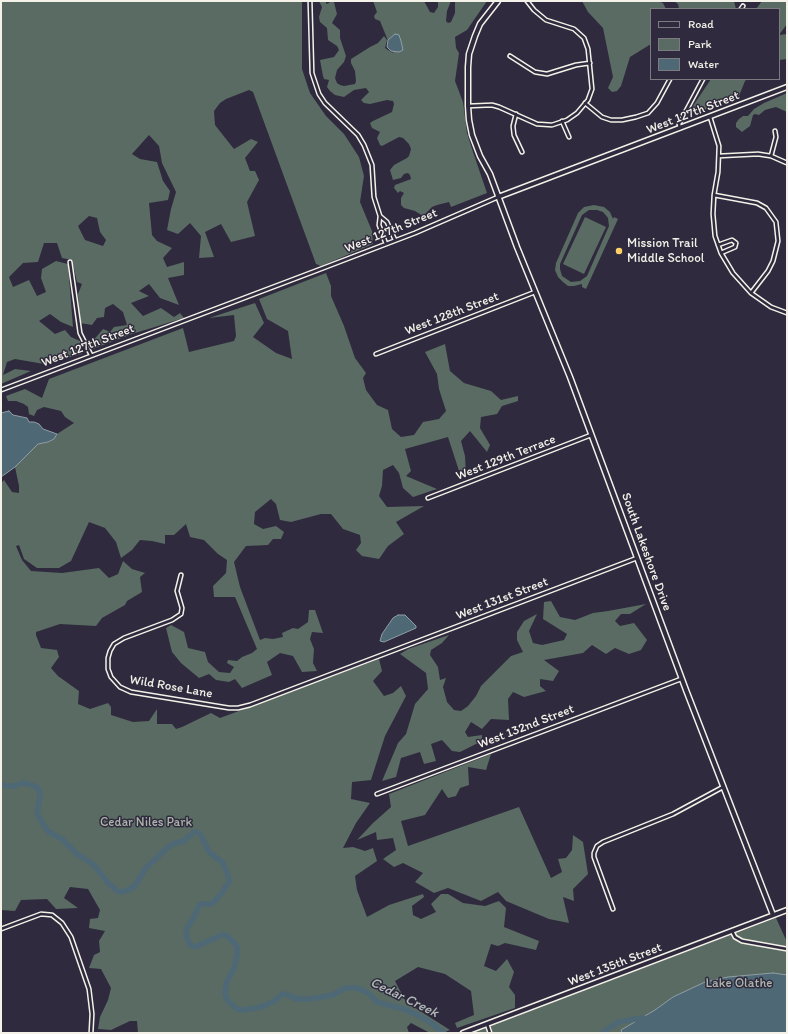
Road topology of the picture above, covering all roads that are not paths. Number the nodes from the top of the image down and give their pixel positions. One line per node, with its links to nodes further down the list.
1 (310, 1): 23 (street)
2 (498, 1): 10 (street, South Lakeshore Drive)
3 (527, 1): 5 (street)
4 (510, 56): 5 (street)
5 (590, 63): 9 (street)
6 (669, 80): 9 (street)
7 (702, 80): 14 (street)
8 (787, 87): 12 (street, West 127th Street)
9 (585, 103): 13 (street)
10 (468, 106): 11 (street); 22 (street, South Lakeshore Drive)
11 (516, 114): 13 (street); 17 (street)
12 (710, 117): 14 (street, West 127th Street); 18 (street)
13 (562, 122): 16 (street)
14 (680, 128): 22 (street, West 127th Street)
15 (775, 130): 19 (street)
16 (569, 137)
17 (522, 152)
18 (719, 156): 19 (street); 21 (street)
19 (771, 156): 20 (street)
20 (787, 163)
21 (714, 195): 26 (street); 30 (street)
22 (498, 197): 24 (street, West 127th Street); 29 (street, South Lakeshore Drive)
23 (380, 216): 24 (street); 25 (street)
24 (395, 240): 25 (street, West 127th Street)
25 (386, 244): 33 (street, West 127th Street)
26 (718, 245): 27 (street); 27 (street)
27 (721, 253): 30 (street)
28 (70, 262): 33 (street)
29 (536, 292): 32 (street, West 128th Street); 35 (street, South Lakeshore Drive)
30 (751, 293): 31 (street)
31 (787, 313)
32 (376, 354)
33 (91, 355): 34 (street, West 127th Street)
34 (1, 390)
35 (591, 435): 36 (street, West 129th Terrace); 37 (street, South Lakeshore Drive)
36 (428, 498)
37 (637, 558): 39 (street, West 131st Street); 40 (street, South Lakeshore Drive)
38 (181, 575): 39 (street, Wild Rose Lane)
39 (373, 658)
40 (682, 679): 41 (street, South Lakeshore Drive); 42 (street, West 132nd Street)
41 (723, 786): 43 (street); 45 (street, South Lakeshore Drive)
42 (377, 794)
43 (613, 909)
44 (787, 910): 45 (street, West 135th Street)
45 (773, 915): 47 (street, West 135th Street)
46 (1, 929): 50 (street)
47 (732, 931): 48 (street); 49 (street, West 135th Street)
48 (787, 949)
49 (487, 1024): 51 (street, West 135th Street); 52 (street)
50 (91, 1033)
51 (463, 1033)
52 (490, 1033)

